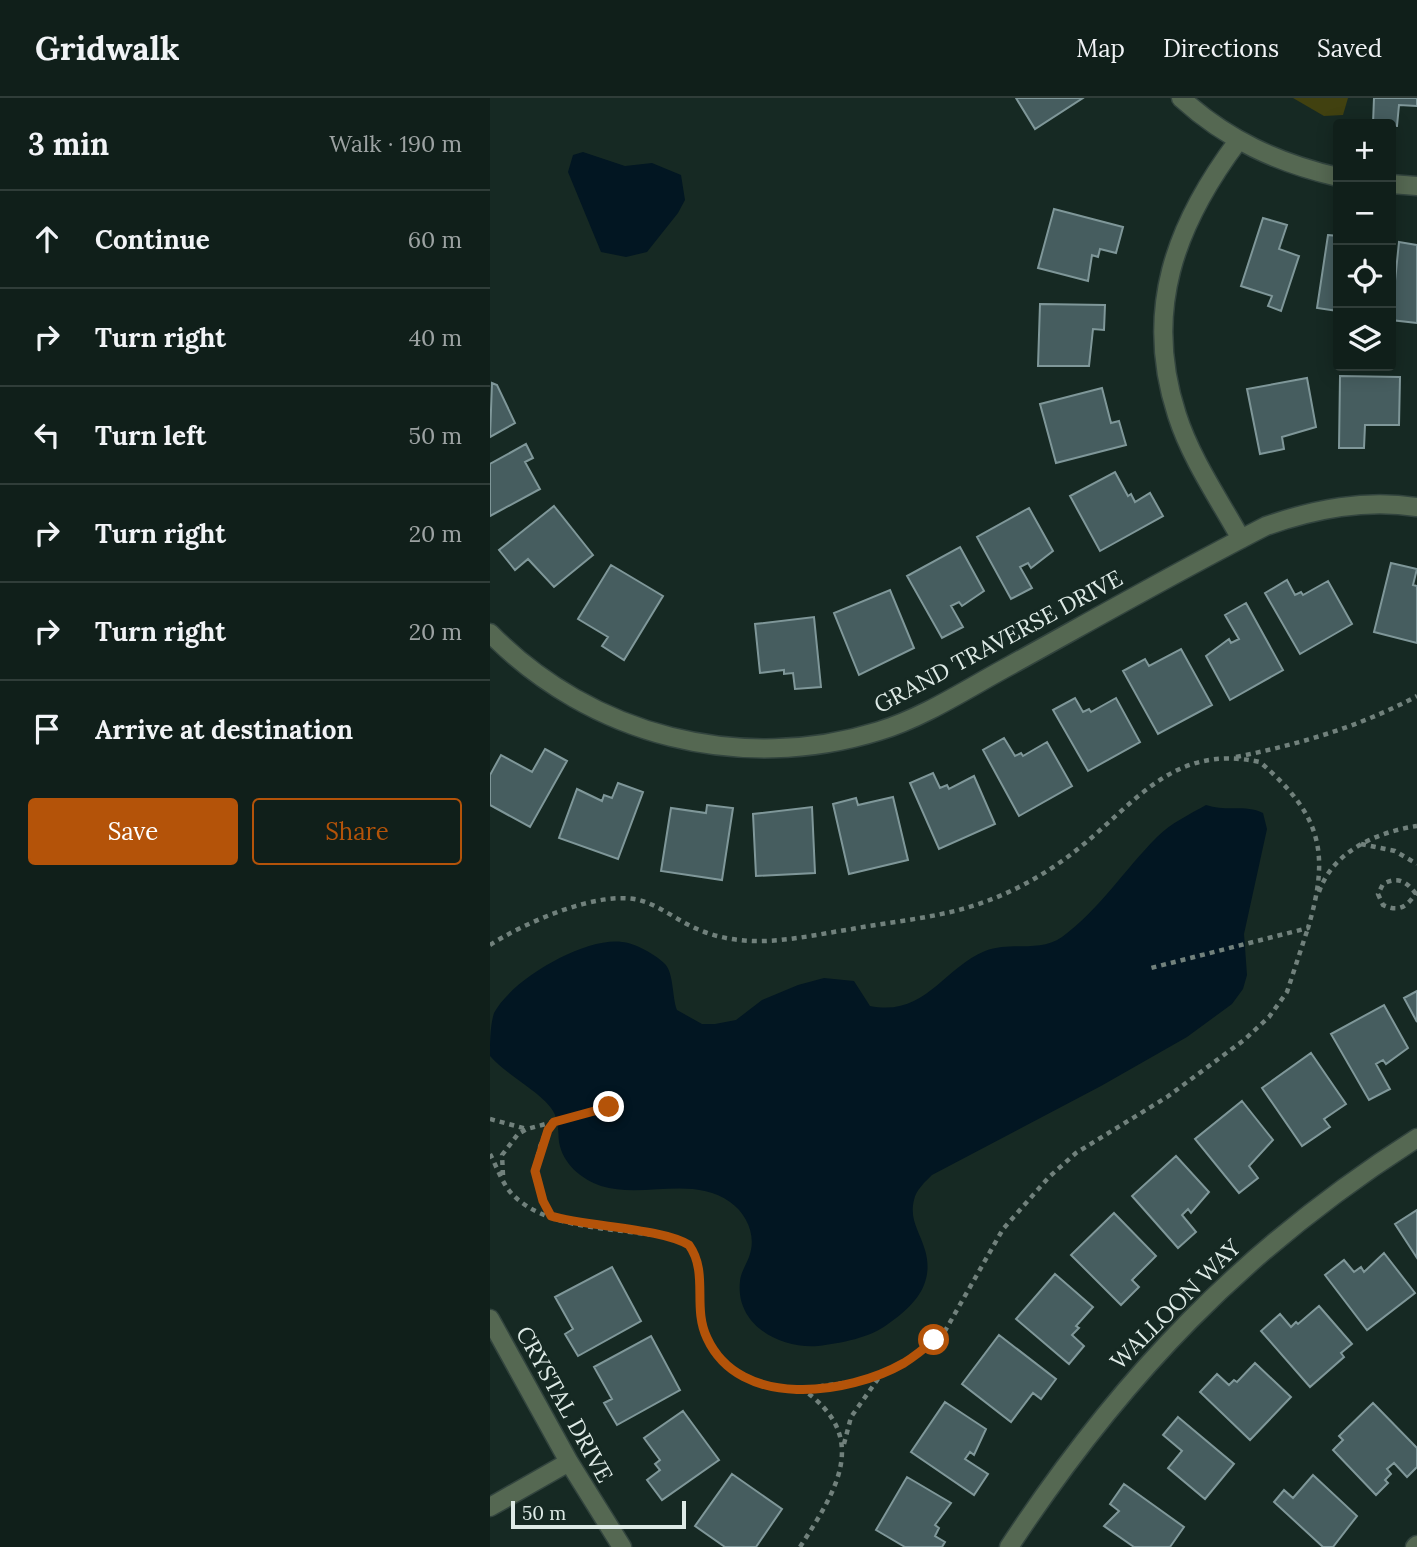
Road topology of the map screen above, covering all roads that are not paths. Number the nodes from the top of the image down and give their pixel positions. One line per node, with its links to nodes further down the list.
1 (1181, 98): 2 (street)
2 (1238, 141): 3 (street); 7 (street)
3 (1333, 176)
4 (1396, 184): 5 (street)
5 (1417, 186)
6 (1417, 507): 7 (street, GRAND TRAVERSE DRIVE)
7 (1241, 539): 8 (street, GRAND TRAVERSE DRIVE)
8 (490, 633)
9 (1417, 1138): 14 (street, WALLOON WAY)
10 (490, 1319): 11 (street, CRYSTAL DRIVE)
11 (569, 1462): 12 (street); 13 (street, CRYSTAL DRIVE)
12 (490, 1507)
13 (622, 1547)
14 (1009, 1547)

